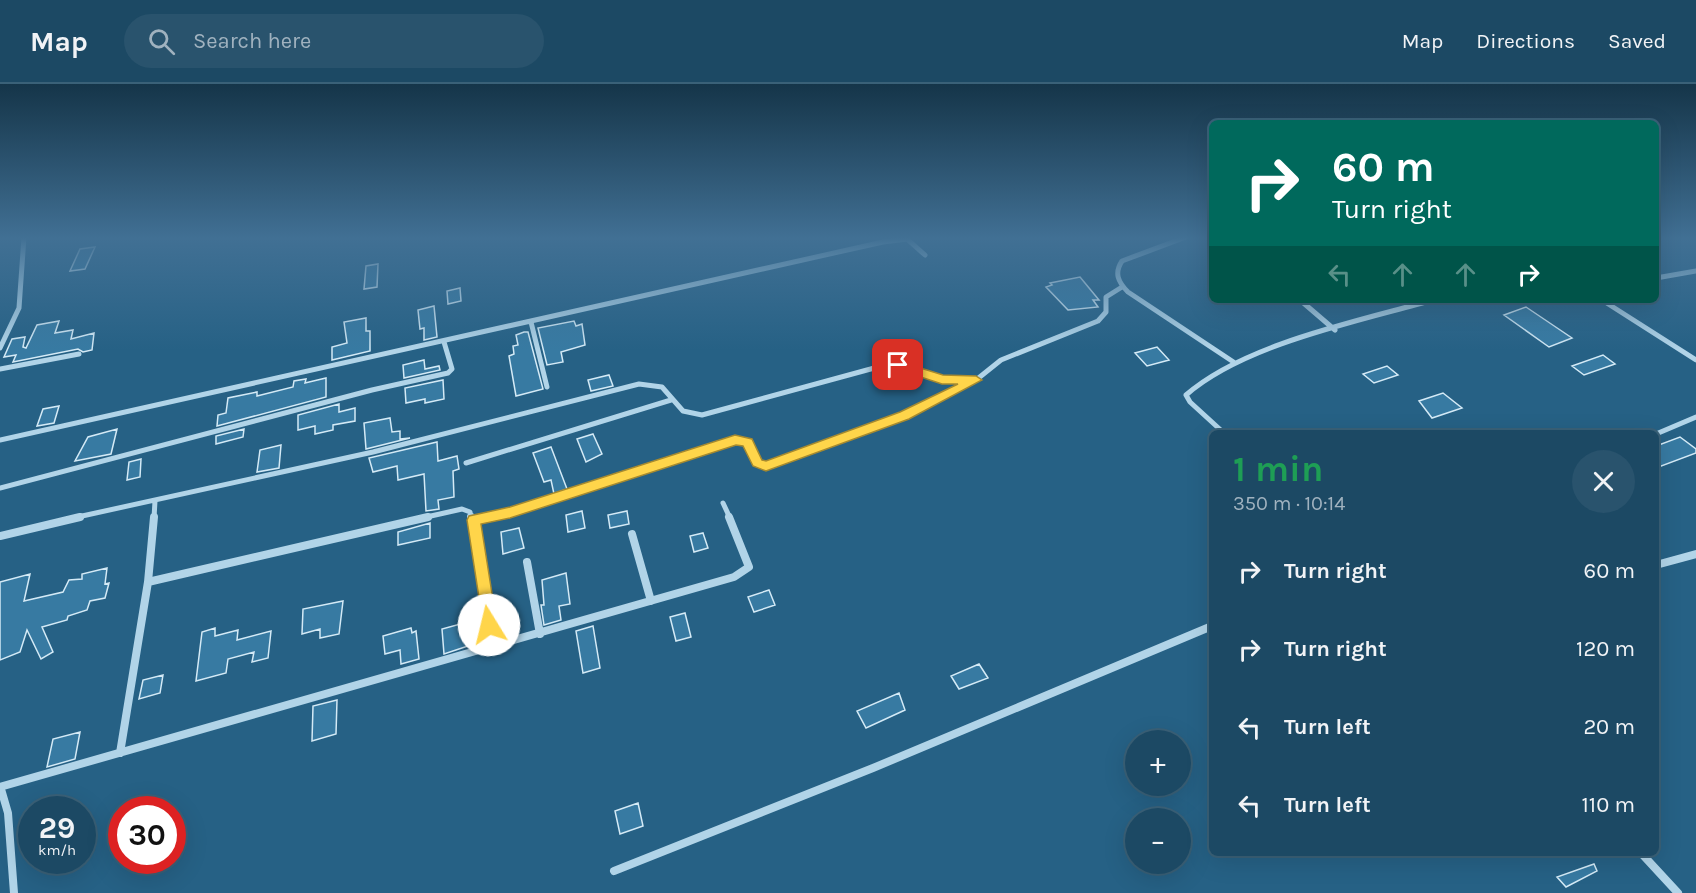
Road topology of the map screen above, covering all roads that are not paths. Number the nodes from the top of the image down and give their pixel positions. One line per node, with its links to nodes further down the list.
1 (22, 275): 13 (street)
2 (739, 275): 10 (street)
3 (1117, 275): 6 (street)
4 (1675, 275): 5 (street)
5 (1659, 277)
6 (1122, 286): 16 (street); 18 (street)
7 (1304, 303): 11 (street)
8 (1423, 303): 11 (street)
9 (1607, 303): 15 (street)
10 (531, 322): 12 (street); 19 (street)
11 (1335, 330): 16 (street)
12 (444, 342): 24 (street); 26 (street)
13 (0, 348)
14 (79, 354): 17 (street)
15 (1696, 360)
16 (1235, 363): 22 (street)
17 (0, 369)
18 (976, 380): 20 (street); 29 (street)
19 (547, 387)
20 (671, 400): 25 (street); 27 (street)
21 (1696, 417): 23 (street)
22 (1221, 430)
23 (1659, 433)
24 (0, 440)
25 (466, 463)
26 (0, 488)
27 (155, 501): 31 (street); 35 (street)
28 (723, 503): 36 (street)
29 (474, 520): 35 (street); 39 (street)
30 (632, 534): 36 (street)
31 (0, 536)
32 (1696, 554): 34 (street)
33 (527, 562): 38 (street)
34 (1659, 564)
35 (148, 582): 40 (street)
36 (651, 602): 38 (street)
37 (1209, 627): 43 (street)
38 (540, 634): 39 (street)
39 (492, 646): 40 (street)
40 (120, 753): 41 (street)
41 (1, 788): 44 (street)
42 (1644, 856): 45 (street)
43 (615, 871)
44 (14, 893)
45 (1678, 893)

